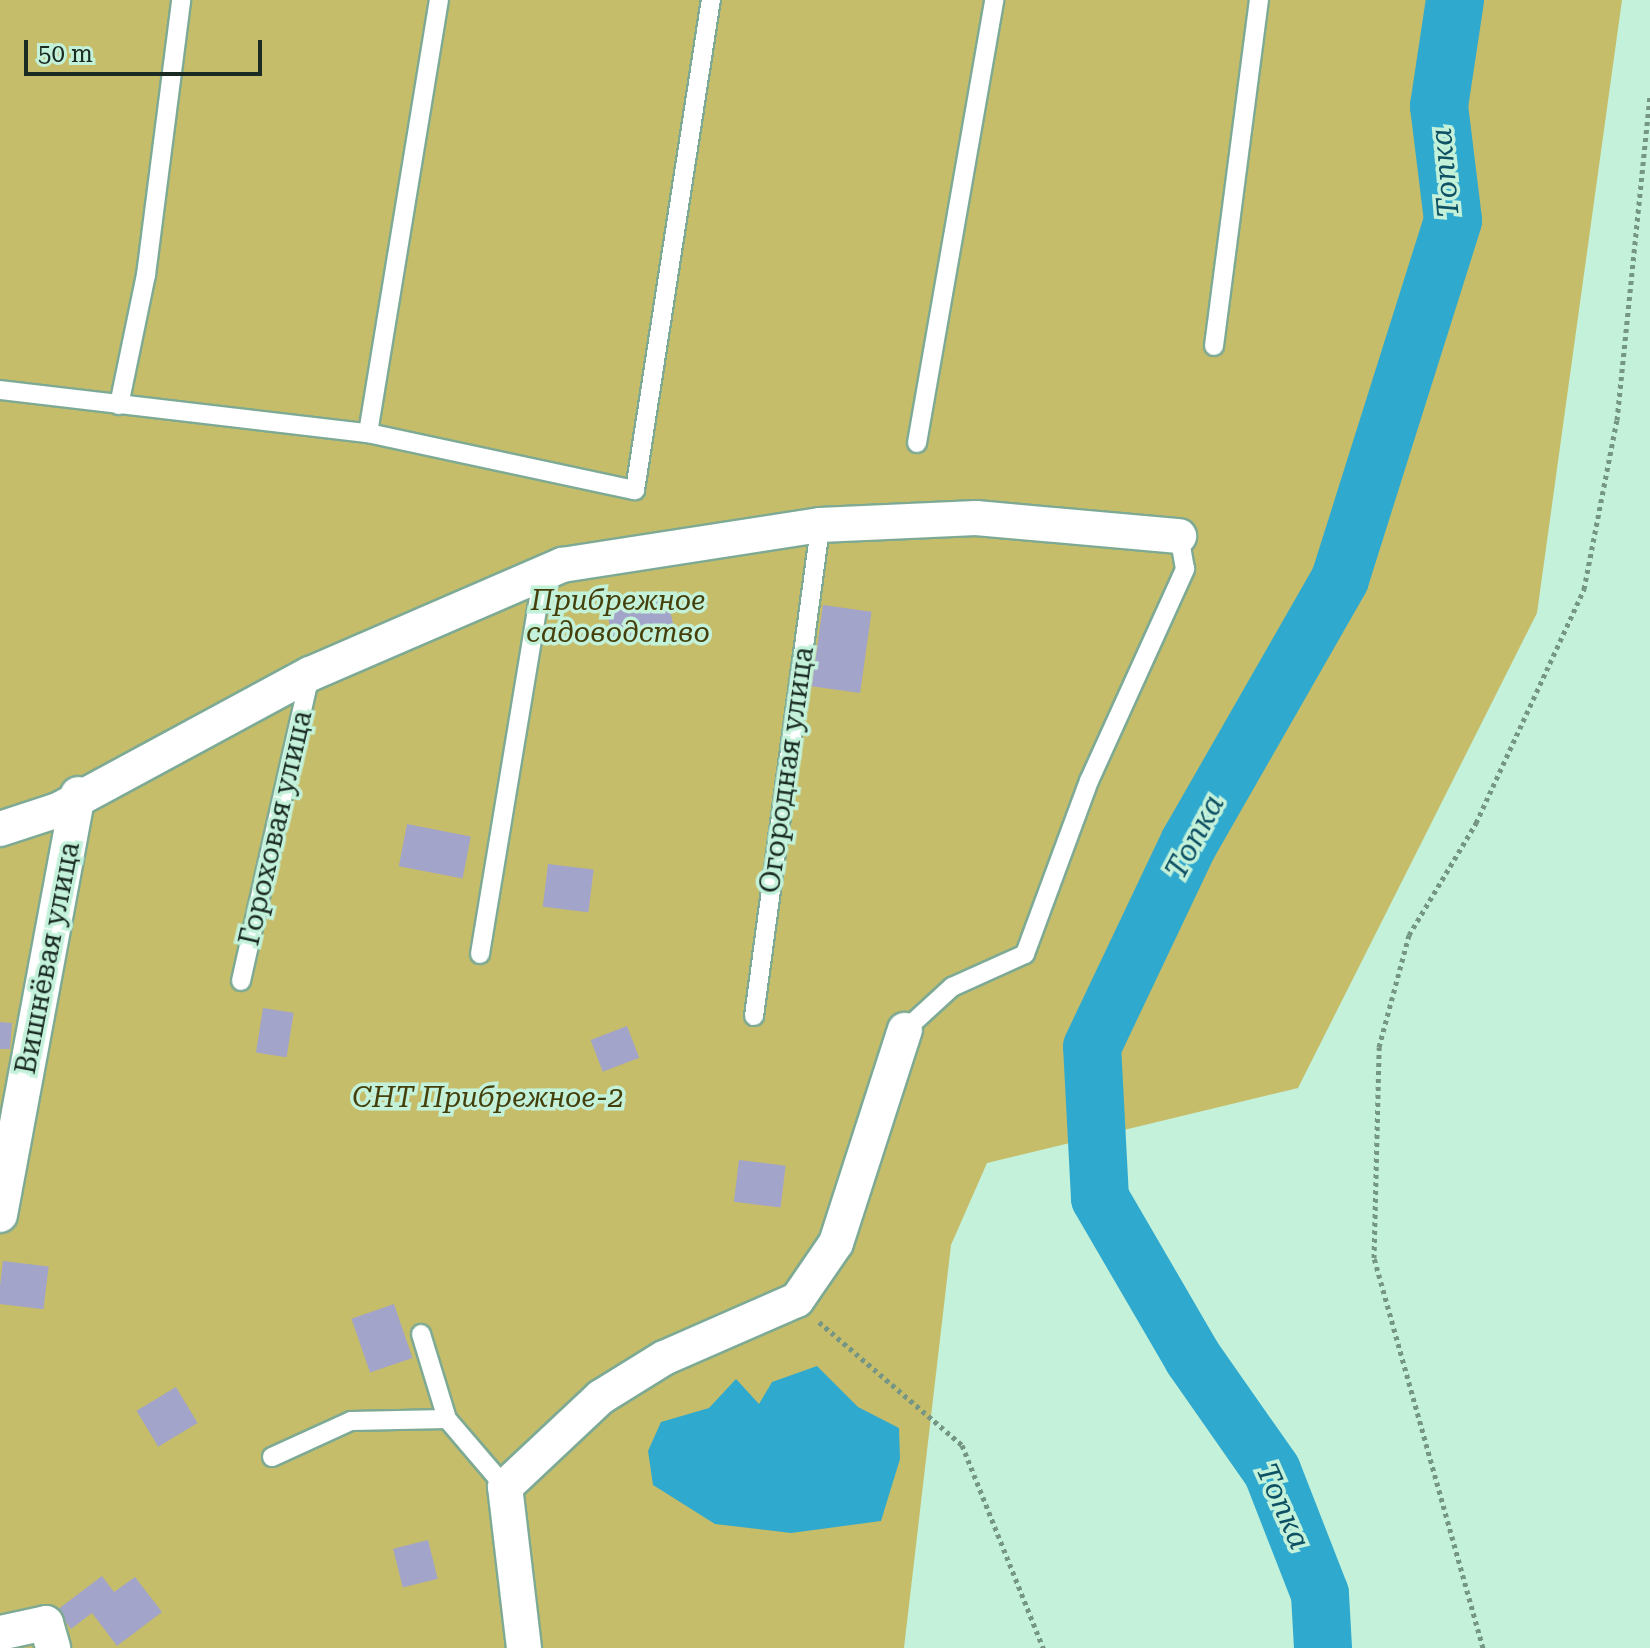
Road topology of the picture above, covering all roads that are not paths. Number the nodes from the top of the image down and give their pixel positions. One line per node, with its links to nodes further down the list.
1 (181, 0): 8 (lane)
2 (439, 0): 9 (lane)
3 (711, 0): 9 (lane)
4 (994, 0): 10 (lane)
5 (1259, 0): 6 (lane)
6 (1214, 346)
7 (0, 390): 8 (lane)
8 (119, 405): 9 (lane)
9 (368, 433)
10 (917, 443)
11 (820, 525): 12 (street); 13 (street); 19 (lane, Огородная улица)
12 (1179, 536): 20 (lane)
13 (543, 574): 14 (street); 17 (lane)
14 (310, 674): 15 (street); 18 (lane, Гороховая улица)
15 (78, 794): 16 (street); 21 (street, Вишнёвая улица)
16 (0, 829)
17 (480, 954)
18 (241, 981)
19 (754, 1016)
20 (905, 1030): 25 (street)
21 (0, 1215)
22 (421, 1334): 23 (lane)
23 (447, 1419): 24 (lane); 25 (lane)
24 (272, 1457)
25 (505, 1487): 28 (street)
26 (0, 1633): 27 (street)
27 (50, 1636)
28 (524, 1648)

